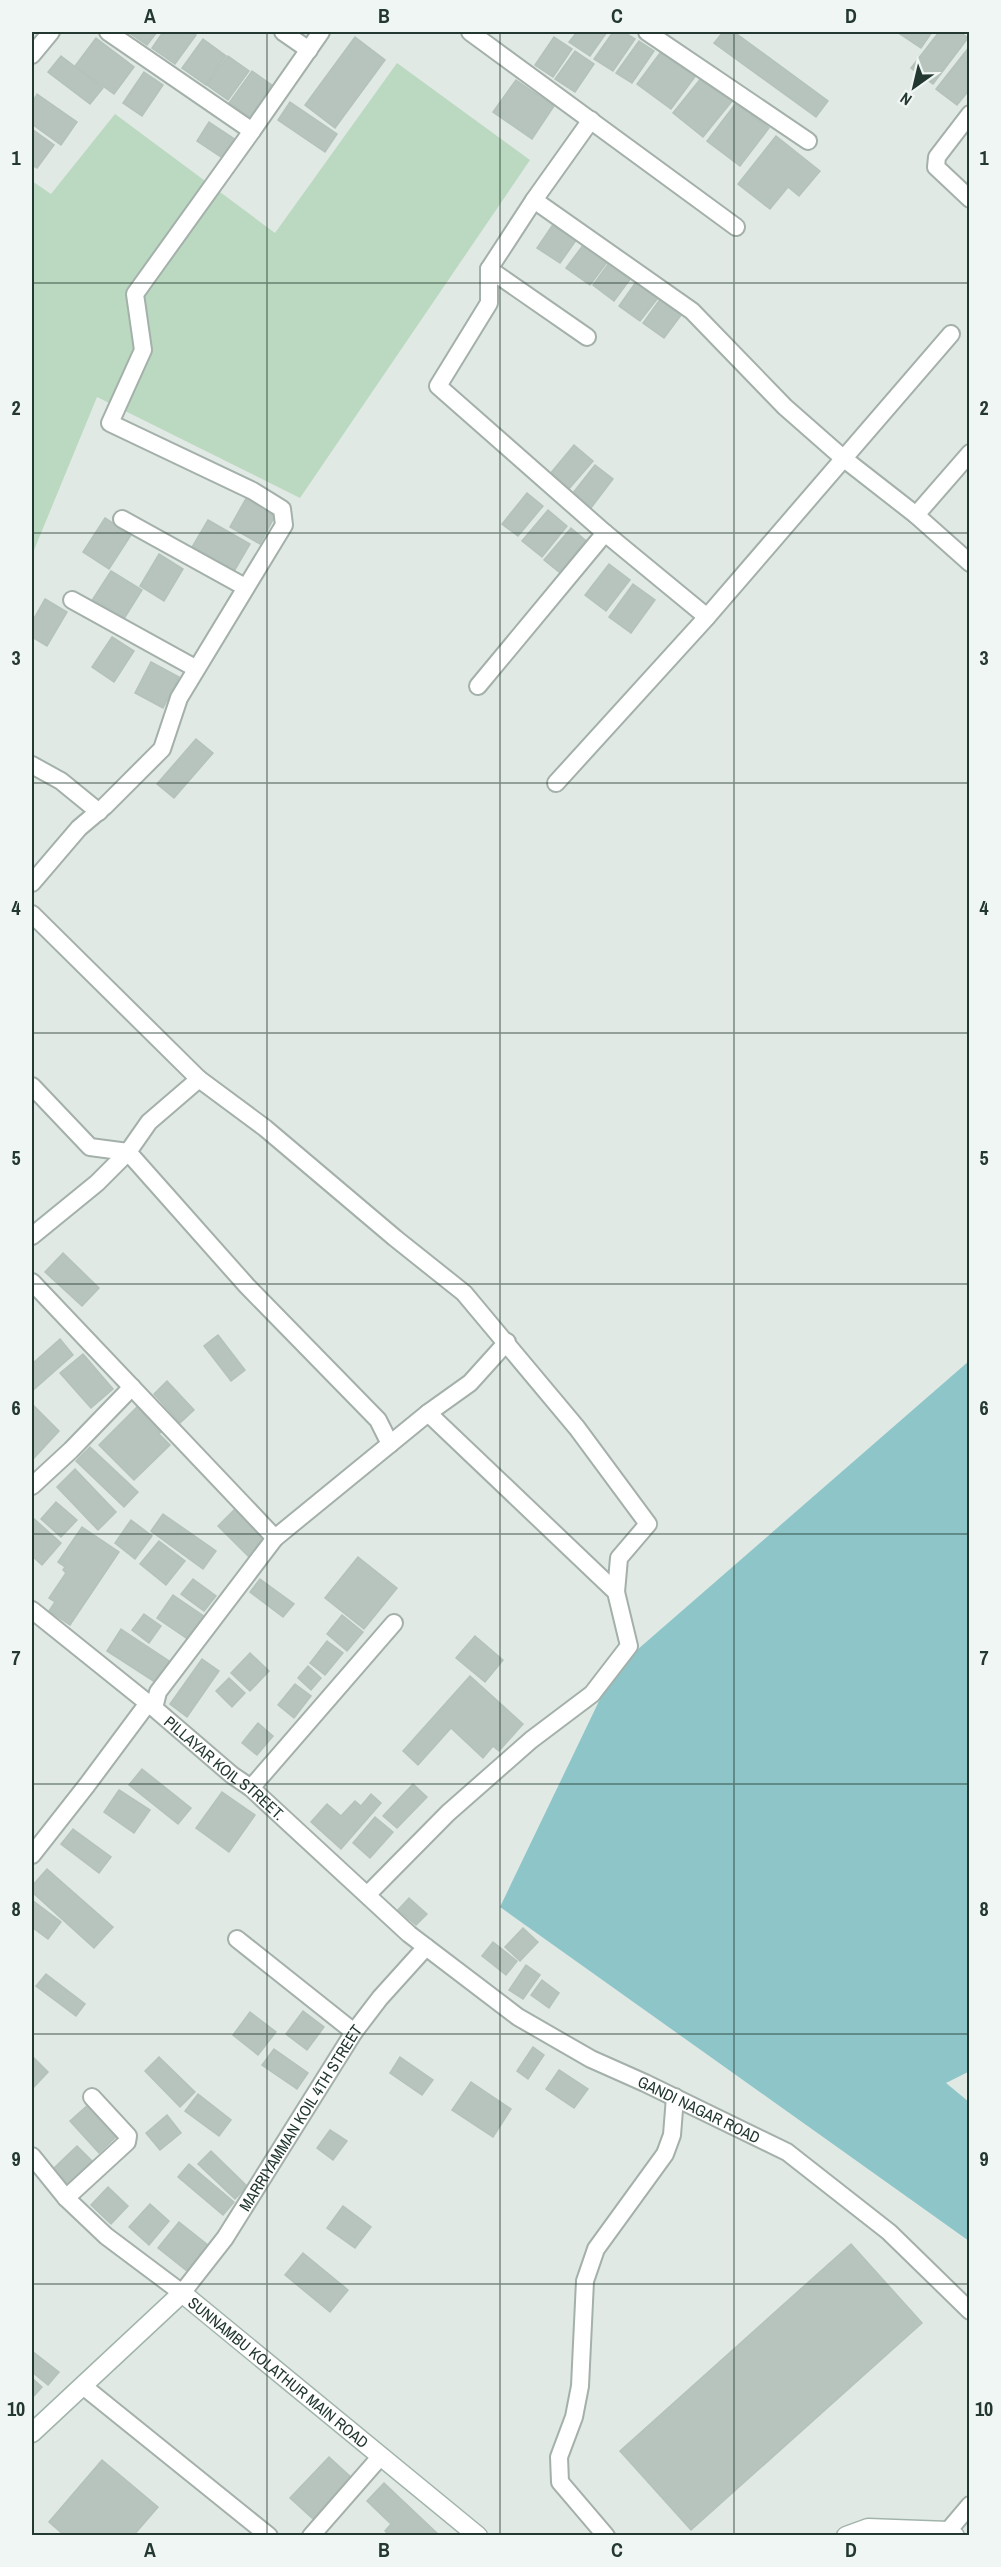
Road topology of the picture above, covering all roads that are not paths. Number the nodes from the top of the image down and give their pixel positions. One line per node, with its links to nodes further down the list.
1 (51, 32): 8 (street)
2 (108, 32): 11 (street)
3 (284, 32): 7 (street)
4 (321, 32): 7 (street)
5 (470, 32): 10 (street)
6 (647, 32): 12 (street)
7 (309, 50): 11 (street)
8 (32, 55)
9 (969, 114): 13 (street)
10 (591, 120): 14 (street); 15 (street)
11 (252, 131): 25 (street)
12 (808, 141)
13 (969, 199)
14 (534, 200): 16 (street); 20 (street)
15 (736, 227)
16 (489, 269): 18 (street); 23 (street)
17 (951, 334): 20 (street)
18 (587, 338)
19 (969, 453): 21 (street)
20 (843, 458): 21 (street); 27 (street)
21 (916, 515): 24 (street)
22 (122, 519): 25 (street)
23 (605, 533): 27 (street); 29 (street)
24 (969, 563)
25 (244, 587): 28 (street)
26 (72, 600): 28 (street)
27 (707, 617): 31 (street)
28 (195, 668): 32 (street)
29 (478, 686)
30 (32, 765): 32 (street)
31 (556, 783)
32 (99, 812): 33 (street)
33 (32, 883)
34 (32, 914): 35 (street)
35 (199, 1079): 37 (street); 40 (street)
36 (32, 1086): 37 (street)
37 (128, 1152): 38 (street); 43 (street)
38 (32, 1236)
39 (32, 1282): 41 (street)
40 (507, 1342): 42 (street); 46 (street)
41 (132, 1387): 44 (street); 45 (street)
42 (428, 1413): 43 (street); 46 (street)
43 (390, 1444): 45 (street)
44 (32, 1486)
45 (275, 1538): 49 (street)
46 (616, 1592): 52 (street)
47 (32, 1610): 49 (street, PILLAYAR KOIL STREET.)
48 (394, 1623): 50 (street)
49 (151, 1705): 50 (street, PILLAYAR KOIL STREET.); 51 (street)
50 (251, 1788): 52 (street, PILLAYAR KOIL STREET.)
51 (32, 1855)
52 (368, 1894): 53 (street, PILLAYAR KOIL STREET.)
53 (409, 1934): 55 (street, GANDI NAGAR ROAD)
54 (237, 1940): 56 (street)
55 (426, 1947): 56 (street, MARRIYAMMAN KOIL 4TH STREET); 58 (street, GANDI NAGAR ROAD)
56 (354, 2032): 61 (street, MARRIYAMMAN KOIL 4TH STREET)
57 (92, 2097): 60 (street)
58 (675, 2097): 62 (street, GANDI NAGAR ROAD); 71 (street)
59 (32, 2156): 60 (street)
60 (66, 2198): 61 (street)
61 (182, 2293): 63 (street, SUNNAMBU KOLATHUR MAIN ROAD); 65 (street, SUNNAMBU KOLATHUR MAIN ROAD)
62 (969, 2311)
63 (82, 2386): 64 (street, SUNNAMBU KOLATHUR MAIN ROAD); 68 (street)
64 (32, 2433)
65 (381, 2456): 69 (street); 70 (street, SUNNAMBU KOLATHUR MAIN ROAD)
66 (969, 2505): 67 (street)
67 (952, 2533): 72 (street)
68 (269, 2535)
69 (311, 2535)
70 (478, 2535)
71 (606, 2535)
72 (846, 2535)

